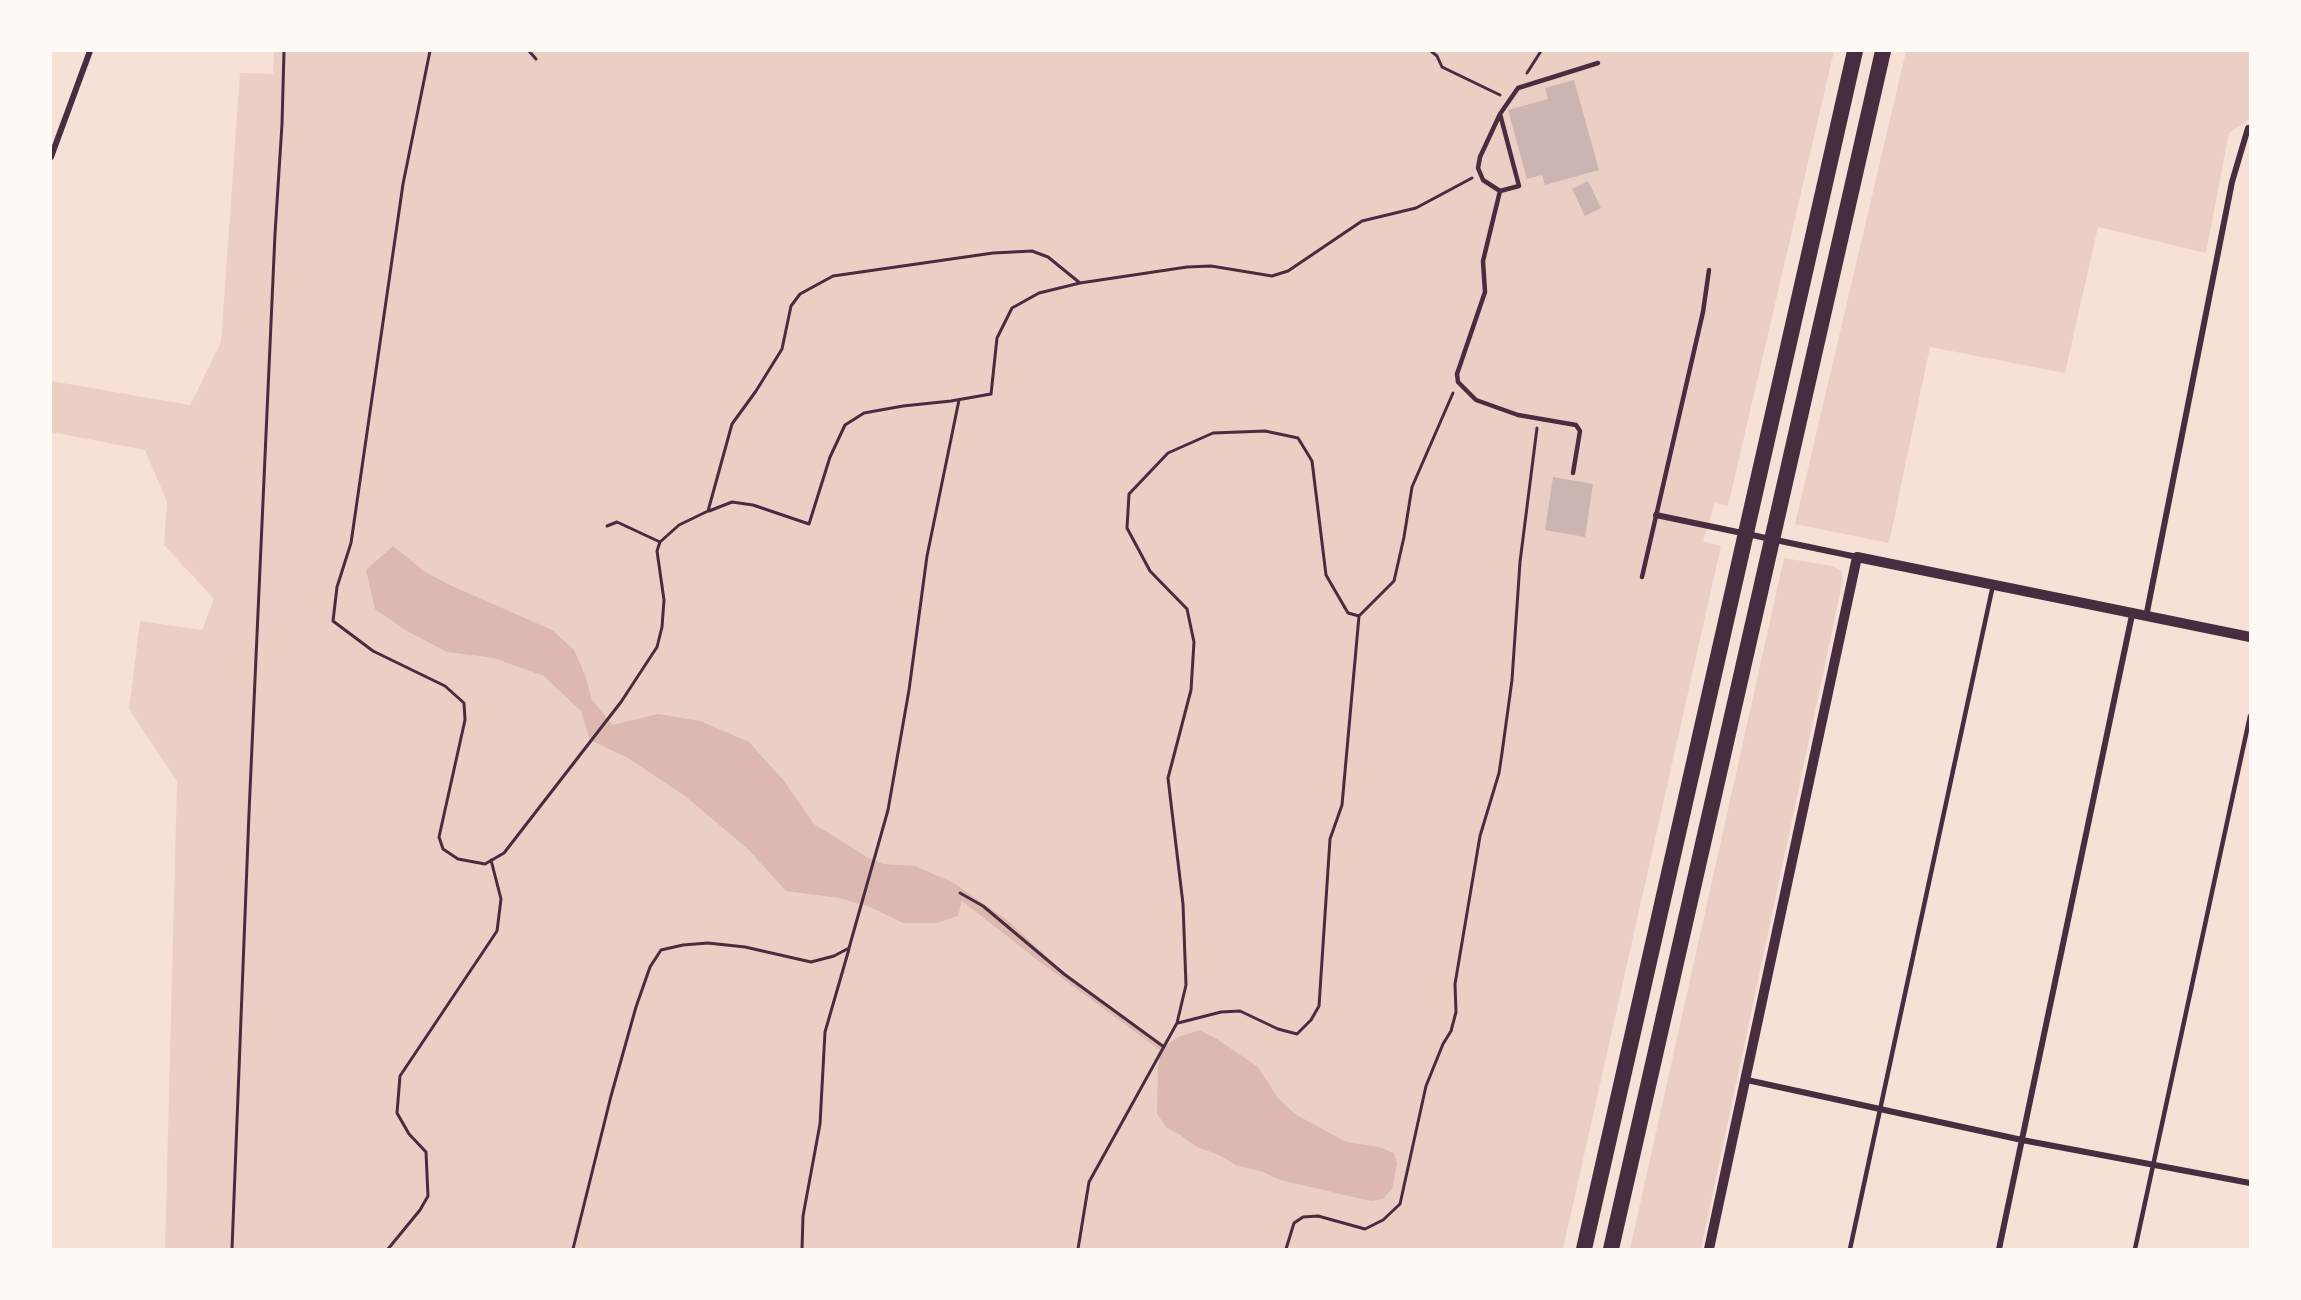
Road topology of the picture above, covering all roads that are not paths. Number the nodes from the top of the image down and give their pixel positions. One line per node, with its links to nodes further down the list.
1 (90, 51): 7 (street)
2 (1855, 51): 24 (highway)
3 (1883, 51): 25 (highway)
4 (1598, 63): 5 (lane)
5 (1500, 114): 8 (lane); 8 (lane)
6 (2248, 128): 16 (street)
7 (51, 157)
8 (1500, 191): 10 (lane)
9 (1709, 270): 11 (lane)
10 (1574, 473)
11 (1656, 515): 12 (street); 13 (lane)
12 (1857, 557): 14 (street); 19 (street)
13 (1642, 577)
14 (1993, 585): 15 (street); 20 (lane)
15 (2132, 615): 16 (street); 21 (street)
16 (2146, 616): 17 (street)
17 (2250, 637)
18 (2250, 716): 22 (lane)
19 (1747, 1080): 20 (street); 26 (street)
20 (1881, 1109): 21 (street); 27 (lane)
21 (2022, 1140): 22 (street); 28 (street)
22 (2153, 1164): 23 (street); 29 (lane)
23 (2250, 1183)
24 (1584, 1249)
25 (1611, 1249)
26 (1709, 1249)
27 (1850, 1249)
28 (1999, 1249)
29 (2135, 1249)

